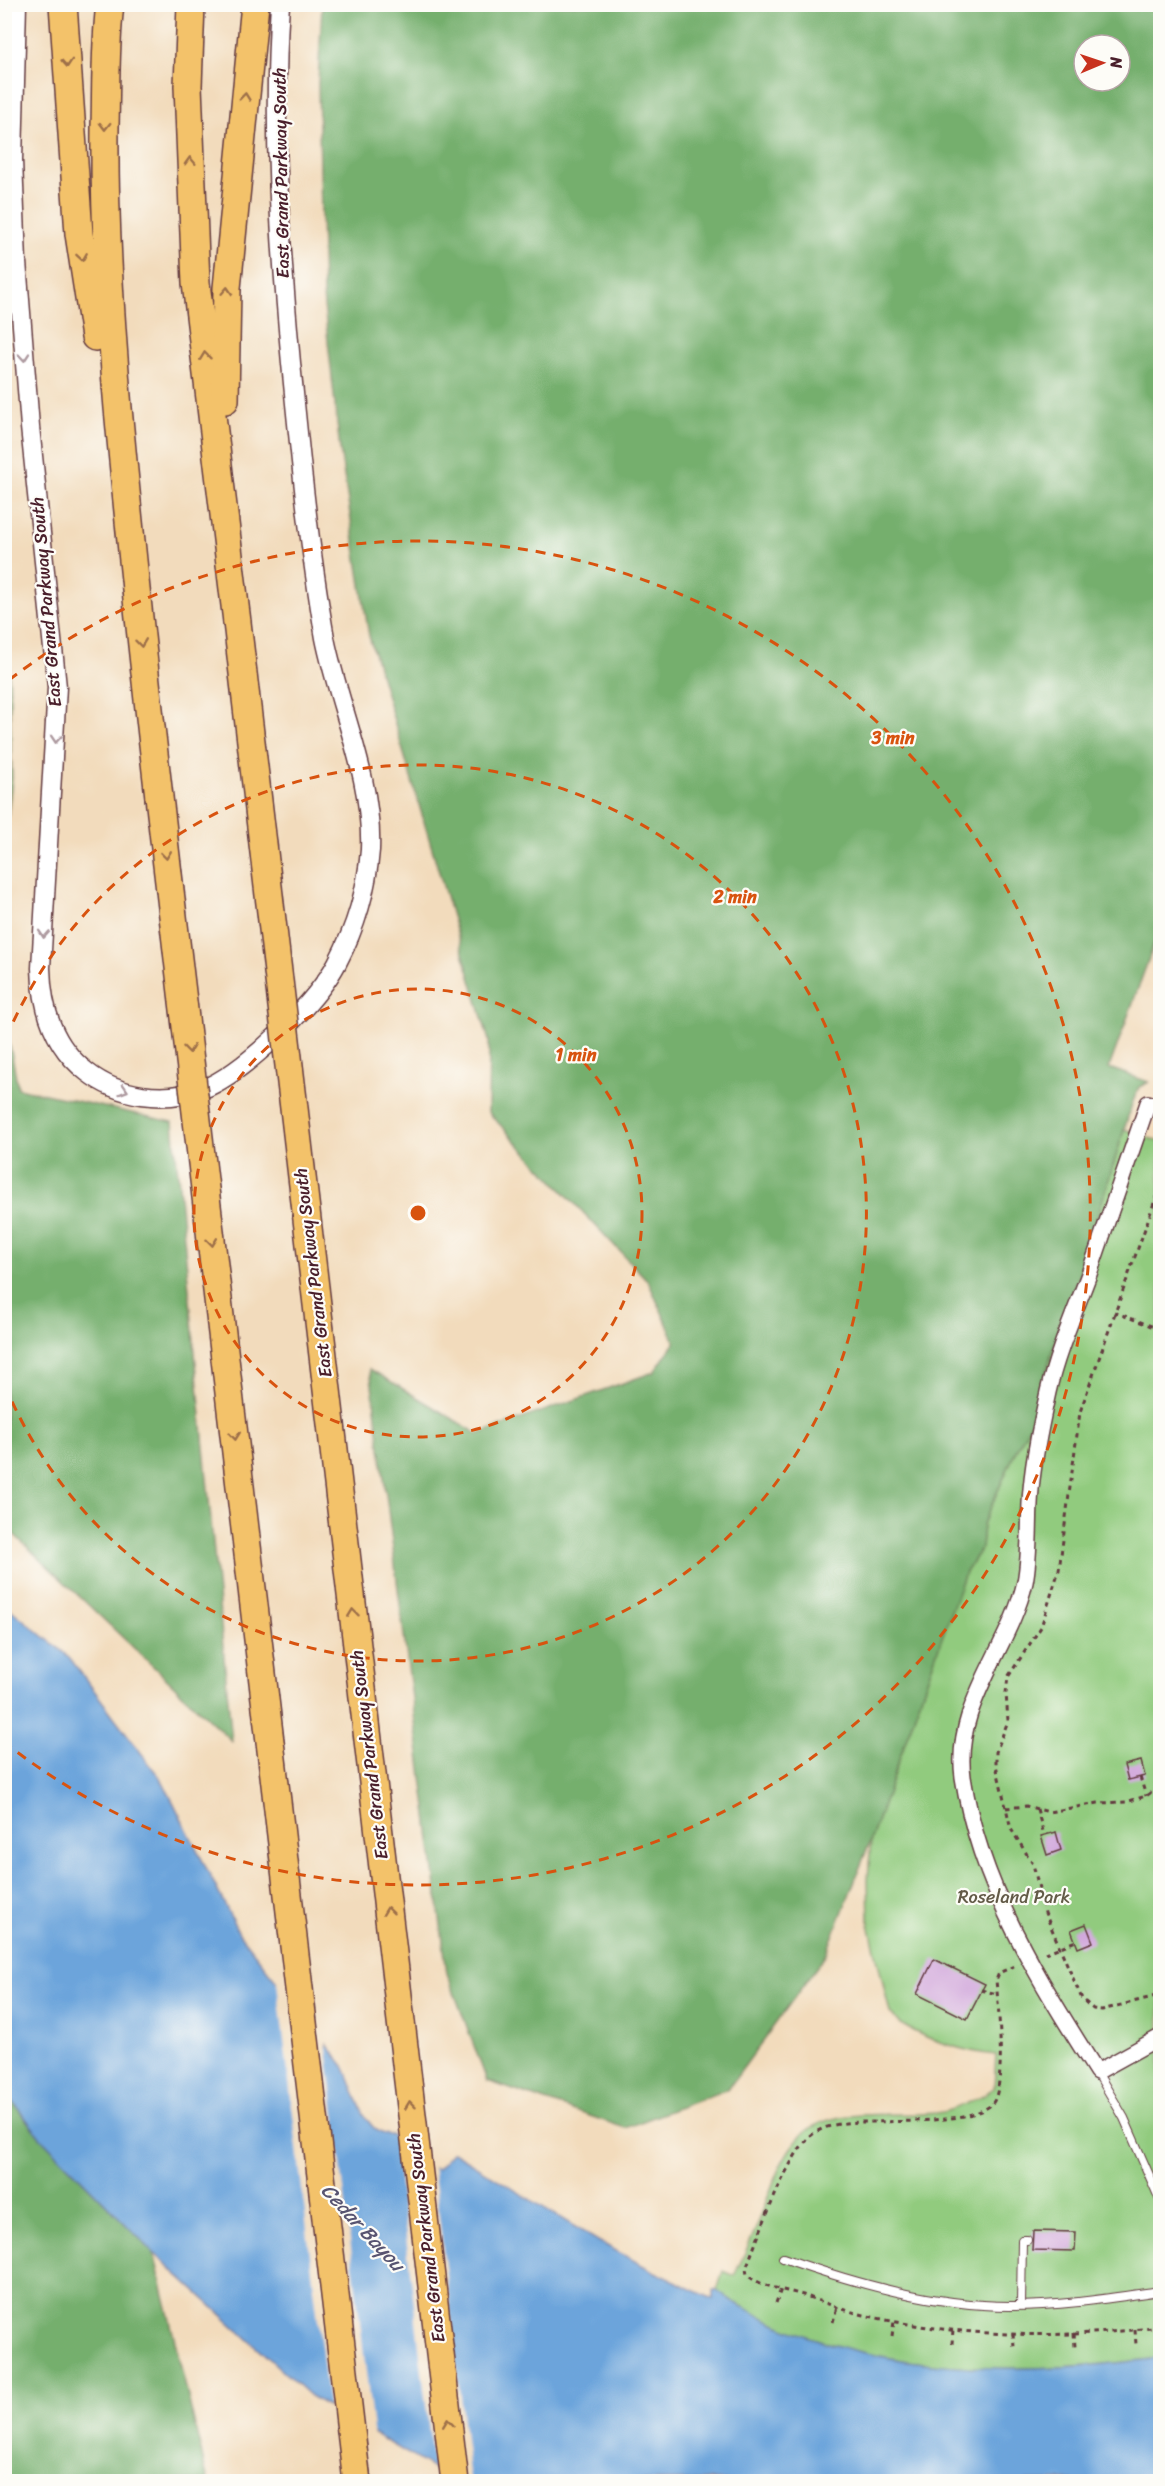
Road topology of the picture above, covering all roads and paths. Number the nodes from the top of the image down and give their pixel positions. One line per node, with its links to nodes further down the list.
1 (17, 4): 6 (street, East Grand Parkway South, one-way to 6)
2 (63, 4): 7 (highway, one-way to 7)
3 (110, 4): 7 (highway, one-way to 7)
4 (191, 4): 8 (highway, East Grand Parkway South, one-way to 4)
5 (255, 4): 8 (highway, one-way to 5)
6 (280, 4)
7 (135, 585): 47 (highway, one-way to 47, bridge)
8 (237, 622): 48 (highway, East Grand Parkway South, one-way to 8, bridge)
9 (1154, 1105): 21 (street)
10 (1161, 1186): 11 (path)
11 (1114, 1312): 12 (path); 16 (path)
12 (1154, 1327)
13 (1140, 1777): 15 (path)
14 (1160, 1786): 15 (path)
15 (1146, 1796): 17 (path)
16 (1006, 1808): 17 (path); 20 (path)
17 (1037, 1809): 18 (path)
18 (1044, 1835)
19 (1076, 1941): 20 (path)
20 (1058, 1947): 21 (path); 24 (path)
21 (1030, 1959): 23 (path); 26 (street)
22 (981, 1990): 23 (path)
23 (997, 1994): 30 (path)
24 (1161, 1995)
25 (1161, 2037): 26 (street)
26 (1097, 2072): 27 (lane)
27 (1161, 2200)
28 (1027, 2240): 33 (lane)
29 (783, 2258): 33 (lane)
30 (781, 2289): 32 (path); 34 (path)
31 (1161, 2291): 33 (lane)
32 (776, 2302)
33 (1021, 2305)
34 (837, 2307): 35 (path); 36 (path)
35 (894, 2321): 38 (path); 42 (path)
36 (833, 2322)
37 (1161, 2327): 39 (path)
38 (953, 2329): 40 (path); 43 (path)
39 (1135, 2330): 41 (path); 44 (path)
40 (1013, 2333): 41 (path); 45 (path)
41 (1074, 2333): 46 (path)
42 (892, 2336)
43 (951, 2344)
44 (1136, 2345)
45 (1014, 2347)
46 (1075, 2347)
47 (357, 2481)
48 (454, 2481)

